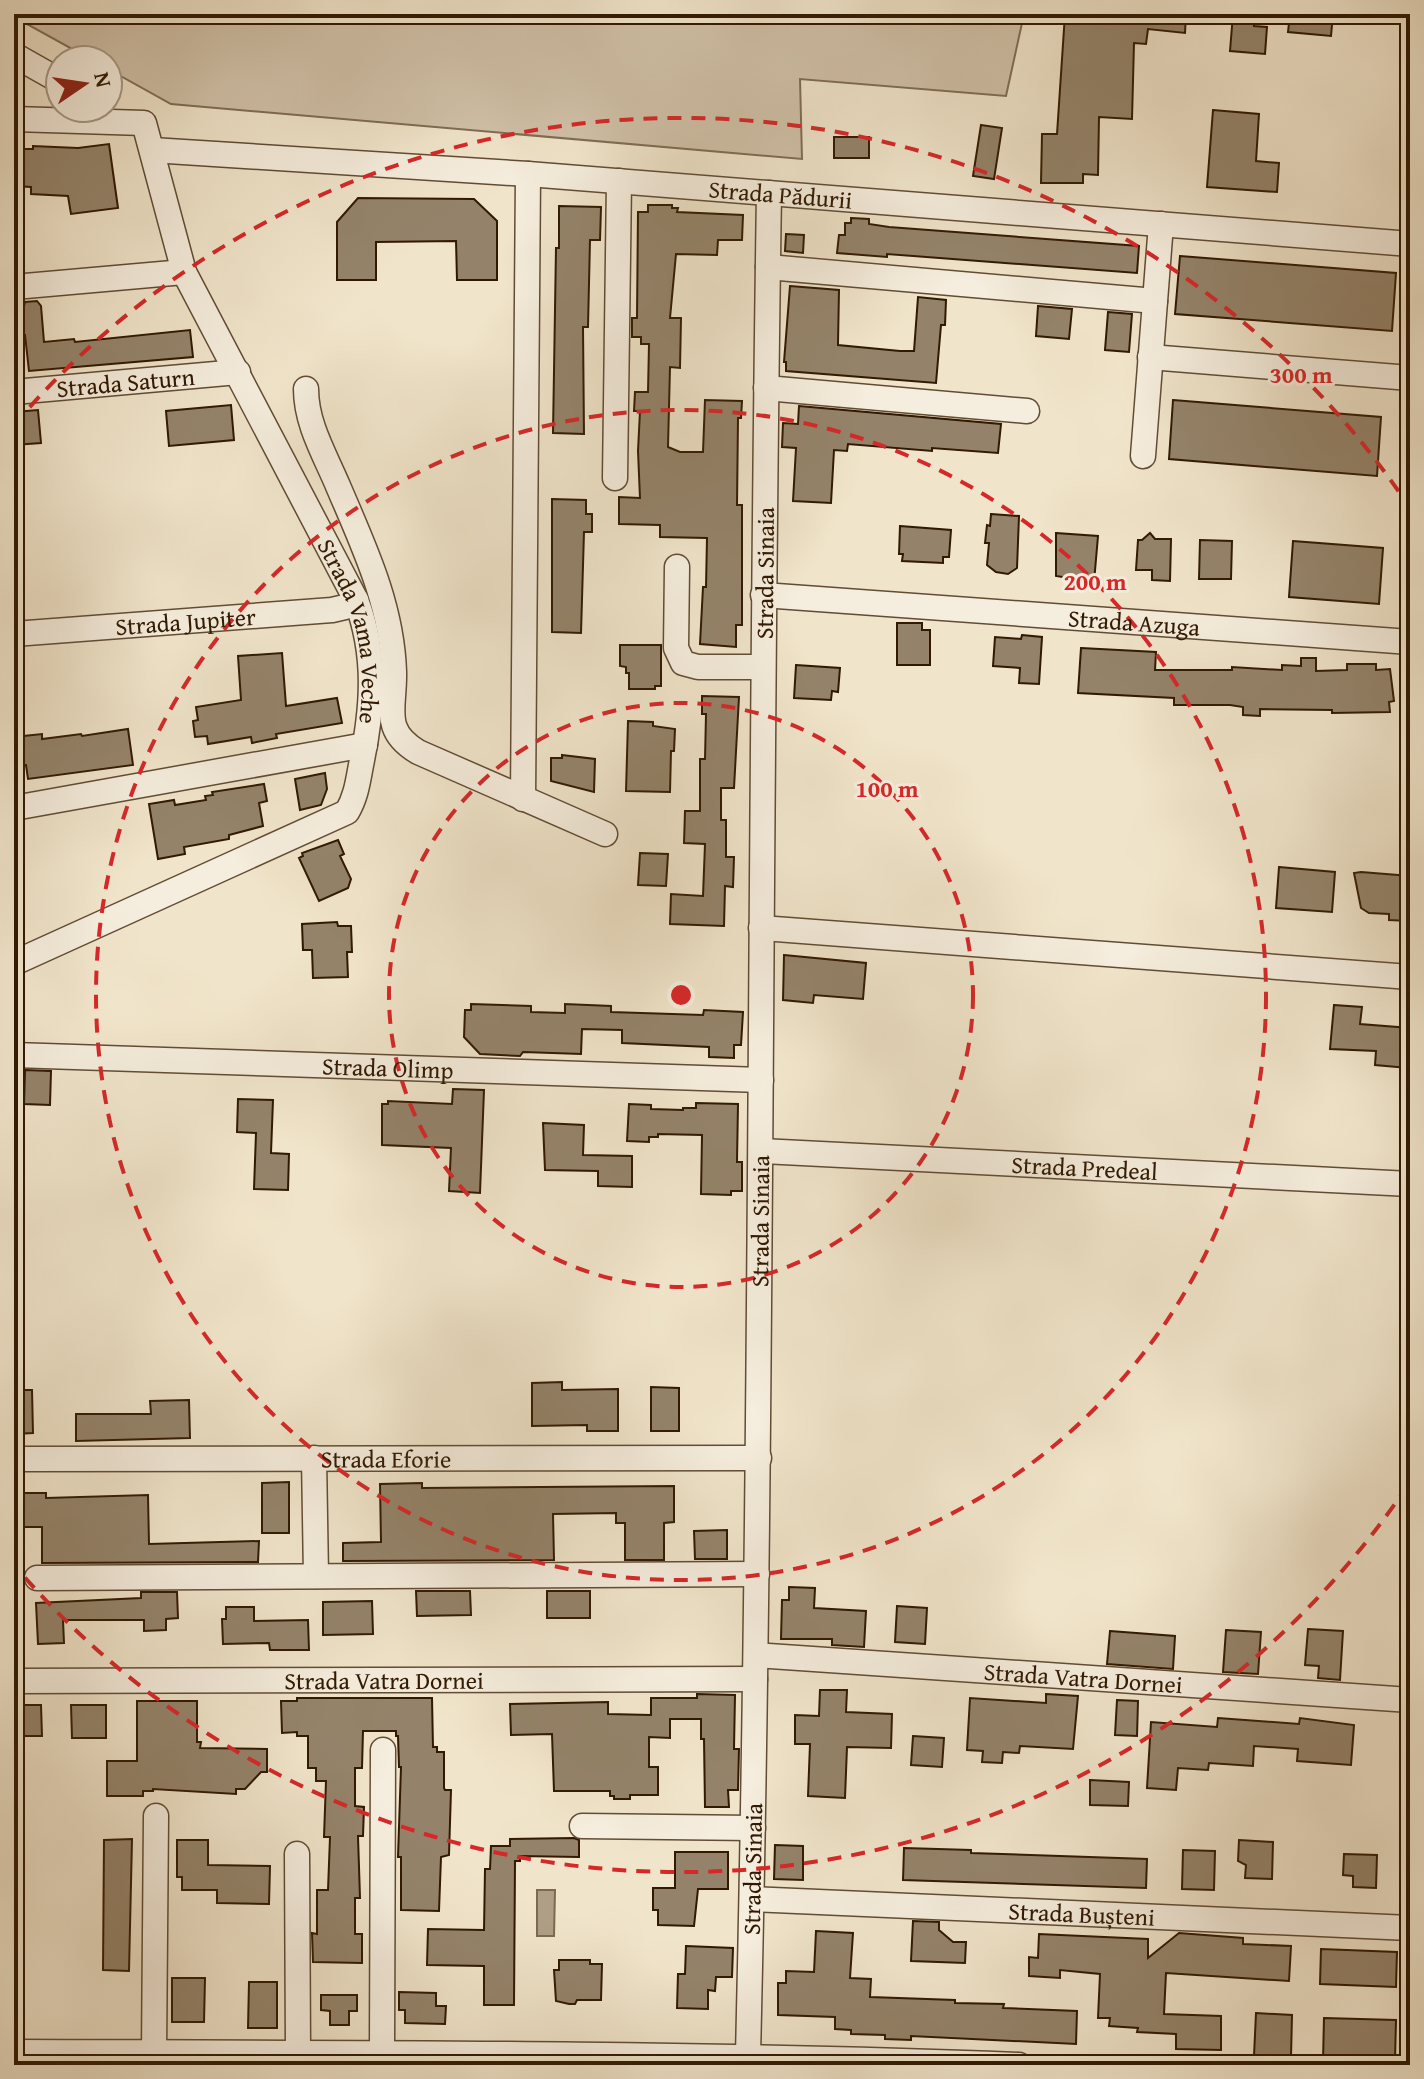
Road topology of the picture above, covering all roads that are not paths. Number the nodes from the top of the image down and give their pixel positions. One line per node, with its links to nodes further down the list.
1 (14, 55): 2 (street)
2 (44, 72)
3 (124, 118): 5 (street)
4 (14, 119): 5 (street)
5 (135, 123): 6 (street, Strada Vama Veche)
6 (152, 150): 7 (street, Strada Pădurii); 13 (street, Strada Vama Veche)
7 (528, 174): 8 (street, Strada Pădurii); 32 (street)
8 (619, 181): 9 (street, Strada Pădurii); 24 (street)
9 (769, 193): 10 (street, Strada Pădurii); 12 (street, Strada Sinaia)
10 (1161, 224): 11 (street, Strada Pădurii); 15 (street)
11 (1410, 244)
12 (768, 267): 15 (street); 19 (street, Strada Sinaia)
13 (184, 272): 14 (street); 17 (street, Strada Vama Veche)
14 (14, 287)
15 (1155, 301): 16 (street)
16 (1150, 357): 18 (street); 23 (street)
17 (238, 372): 21 (street, Strada Saturn); 27 (street, Strada Vama Veche)
18 (1410, 378)
19 (766, 388): 22 (street); 26 (street, Strada Sinaia)
20 (306, 389): 32 (street)
21 (14, 392)
22 (1027, 411)
23 (1143, 456)
24 (615, 478)
25 (677, 567): 30 (street)
26 (763, 595): 29 (street, Strada Azuga); 30 (street, Strada Sinaia)
27 (356, 600): 28 (street, Strada Jupiter); 31 (street, Strada Vama Veche)
28 (14, 634)
29 (1410, 642)
30 (762, 667): 35 (street, Strada Sinaia)
31 (365, 745): 33 (street); 36 (street, Strada Vama Veche)
32 (523, 799): 34 (street)
33 (14, 808)
34 (605, 834)
35 (761, 928): 37 (street); 39 (street, Strada Sinaia)
36 (14, 963)
37 (1410, 977)
38 (14, 1055): 39 (street, Strada Olimp)
39 (761, 1080): 40 (street, Strada Sinaia)
40 (761, 1151): 41 (street, Strada Predeal); 43 (street, Strada Sinaia)
41 (1410, 1184)
42 (314, 1458): 43 (street, Strada Eforie); 44 (street, Strada Eforie); 46 (street)
43 (759, 1458): 45 (street, Strada Sinaia)
44 (14, 1459)
45 (757, 1574): 46 (street); 48 (street, Strada Sinaia)
46 (316, 1576): 47 (street)
47 (37, 1578)
48 (756, 1667): 49 (street, Strada Vatra Dornei); 50 (street, Strada Vatra Dornei); 54 (street, Strada Sinaia)
49 (14, 1681)
50 (1410, 1700)
51 (383, 1750): 62 (street)
52 (156, 1816): 59 (street)
53 (582, 1826): 54 (street)
54 (753, 1828): 56 (street, Strada Sinaia)
55 (297, 1854): 60 (street)
56 (752, 1899): 57 (street, Strada Bușteni); 61 (street, Strada Sinaia)
57 (1410, 1928)
58 (14, 2052): 59 (street)
59 (154, 2052): 60 (street)
60 (298, 2052): 62 (street)
61 (748, 2055): 62 (street); 63 (street)
62 (366, 2056)
63 (832, 2061): 64 (street)
64 (950, 2064): 65 (street)
65 (1019, 2065)

